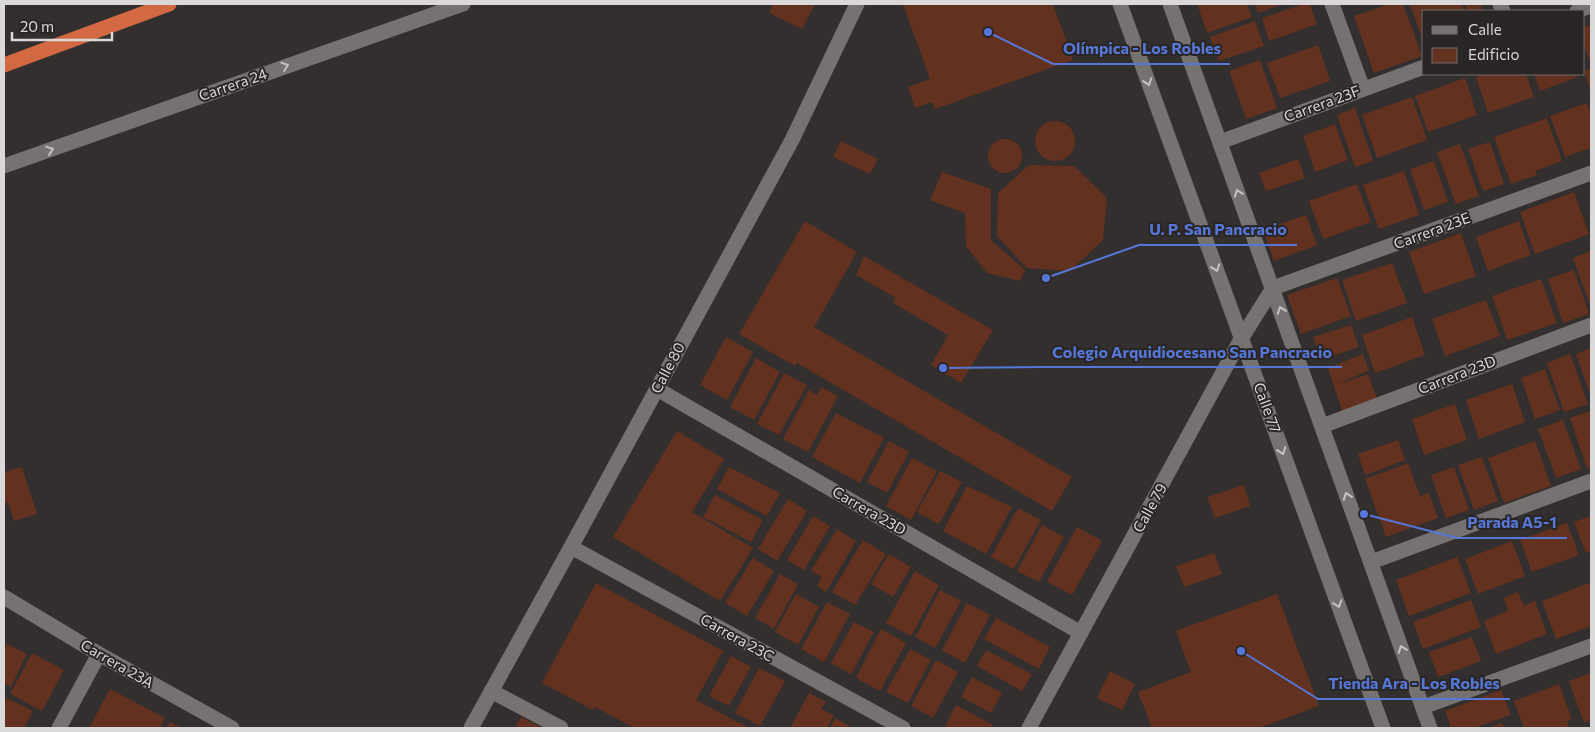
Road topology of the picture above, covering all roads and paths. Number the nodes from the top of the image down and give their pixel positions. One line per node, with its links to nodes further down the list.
1 (170, 4): 7 (highway)
2 (463, 4): 11 (street, Carrera 24, one-way to 2)
3 (858, 4): 16 (street, Calle 80)
4 (1120, 4): 15 (street, Calle 77, one-way to 15)
5 (1170, 4): 10 (street)
6 (1332, 4): 9 (street)
7 (4, 65)
8 (1422, 68): 9 (street, Carrera 23F)
9 (1364, 89): 10 (street, Carrera 23F)
10 (1220, 142): 13 (street, one-way to 10)
11 (4, 166)
12 (1591, 173): 13 (street, Carrera 23E)
13 (1273, 288): 15 (street, Calle 79); 17 (street, one-way to 13)
14 (1591, 324): 17 (street, Carrera 23D)
15 (1242, 339): 22 (street, Calle 79); 33 (street, Calle 77, one-way to 33)
16 (657, 389): 19 (street, Calle 80); 22 (street, Carrera 23D)
17 (1322, 426): 20 (street, one-way to 17)
18 (1591, 482): 20 (street)
19 (571, 547): 25 (street, Calle 80); 31 (street, Carrera 23C)
20 (1371, 562): 26 (street, one-way to 20)
21 (4, 597): 24 (street, Carrera 23A)
22 (1081, 633): 32 (street, Calle 79)
23 (1591, 646): 26 (street)
24 (99, 654): 27 (street); 28 (street, Carrera 23A)
25 (491, 691): 29 (street, Calle 80); 30 (street)
26 (1423, 707): 34 (street)
27 (59, 728)
28 (232, 728)
29 (471, 728)
30 (561, 728)
31 (903, 728)
32 (1028, 728)
33 (1382, 728)
34 (1430, 728)

